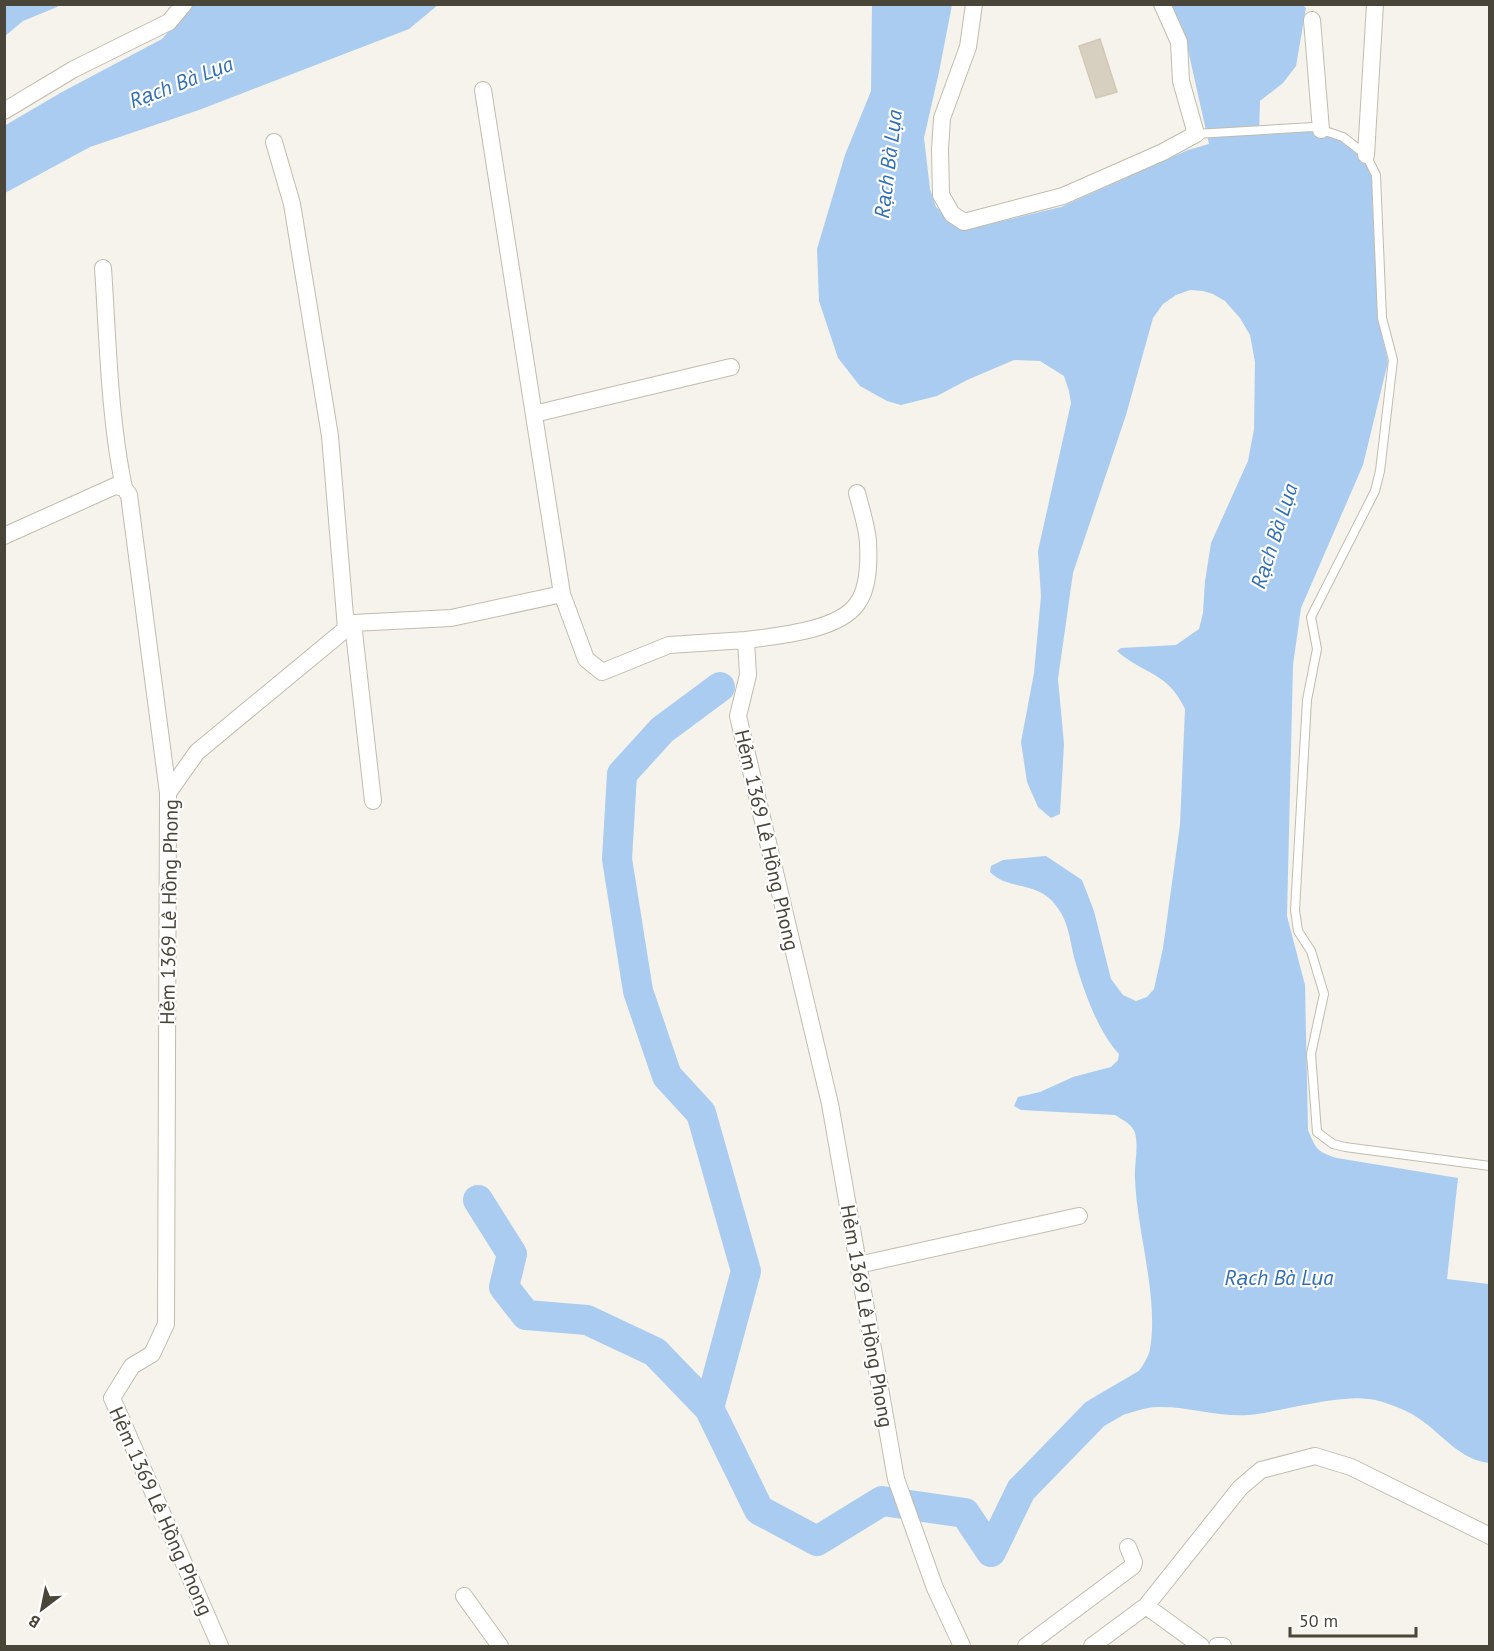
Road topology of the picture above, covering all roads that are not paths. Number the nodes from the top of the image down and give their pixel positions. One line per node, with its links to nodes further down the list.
1 (184, 4): 7 (street)
2 (974, 4): 9 (street)
3 (1162, 4): 9 (street)
4 (1376, 4): 11 (street)
5 (1312, 20): 8 (street)
6 (483, 90): 14 (street)
7 (4, 111)
8 (1317, 128): 9 (lane); 11 (lane)
9 (1200, 134)
10 (274, 142): 19 (street)
11 (1366, 155): 23 (lane)
12 (103, 268): 15 (street)
13 (731, 367): 14 (street)
14 (534, 414): 18 (street)
15 (124, 488): 17 (street); 21 (street)
16 (857, 493): 20 (street)
17 (4, 536)
18 (562, 594): 19 (street); 20 (street)
19 (350, 626): 21 (street, Hẻm 1369 Lê Hồng Phong); 22 (street)
20 (746, 640): 25 (street, Hẻm 1369 Lê Hồng Phong)
21 (168, 793): 30 (street, Hẻm 1369 Lê Hồng Phong)
22 (373, 801)
23 (1490, 1166)
24 (1079, 1216): 25 (street)
25 (858, 1265): 32 (street, Hẻm 1369 Lê Hồng Phong)
26 (1490, 1536): 29 (street)
27 (1128, 1547): 33 (street)
28 (464, 1596): 31 (street)
29 (1146, 1606): 34 (street); 35 (street)
30 (220, 1647)
31 (500, 1647)
32 (962, 1647)
33 (1026, 1647)
34 (1092, 1647)
35 (1201, 1647)
36 (1217, 1647): 37 (street)
37 (1223, 1647)

